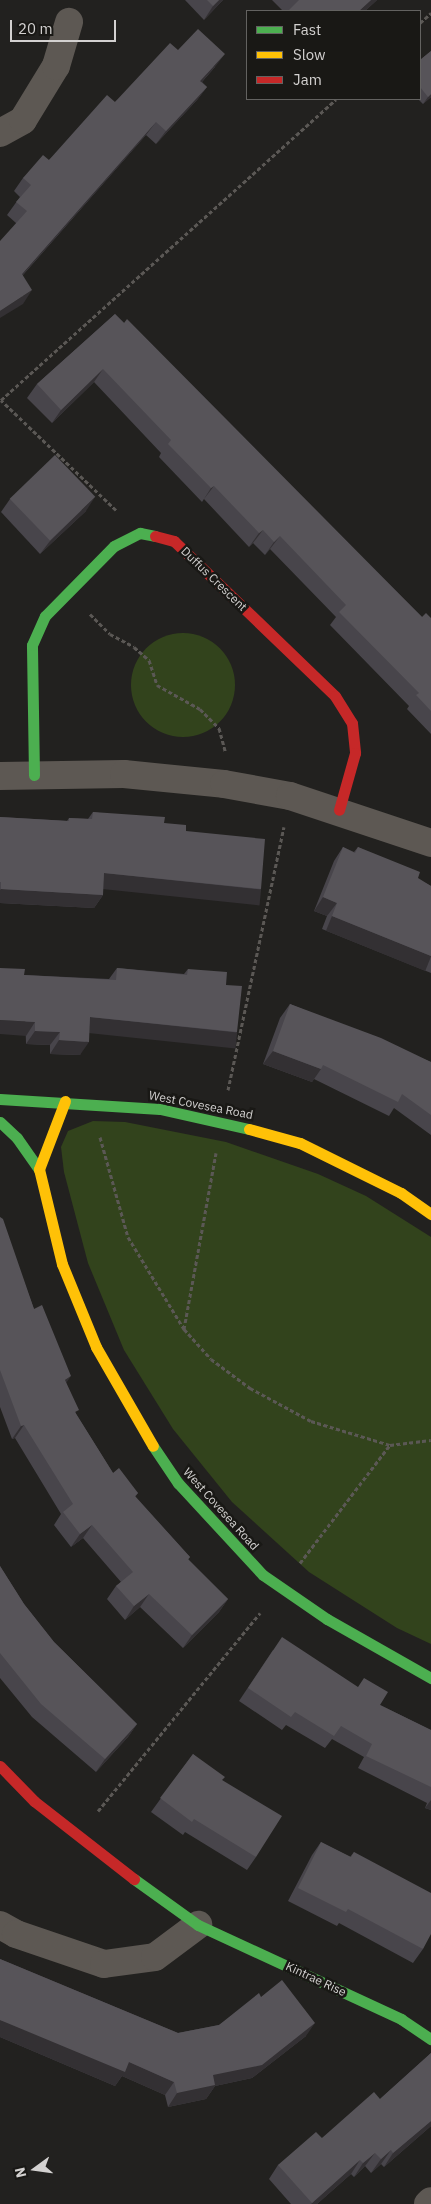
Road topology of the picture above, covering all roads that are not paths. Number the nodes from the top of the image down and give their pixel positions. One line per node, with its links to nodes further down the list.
1 (69, 22): 2 (street)
2 (0, 132)
3 (34, 775): 4 (street); 5 (street); 5 (street, Duffus Crescent)
4 (0, 776)
5 (340, 810): 6 (street)
6 (431, 843)
7 (0, 1099): 8 (street, West Covesea Road)
8 (65, 1101): 10 (street); 11 (street, West Covesea Road)
9 (0, 1122): 10 (street, West Covesea Road)
10 (39, 1169): 12 (street, West Covesea Road)
11 (431, 1214)
12 (431, 1678)
13 (0, 1766): 15 (street, Kintrae Rise)
14 (0, 1925): 15 (street)
15 (198, 1925): 16 (street, Kintrae Rise)
16 (431, 2039)
17 (431, 2201): 18 (street)
18 (428, 2204)

